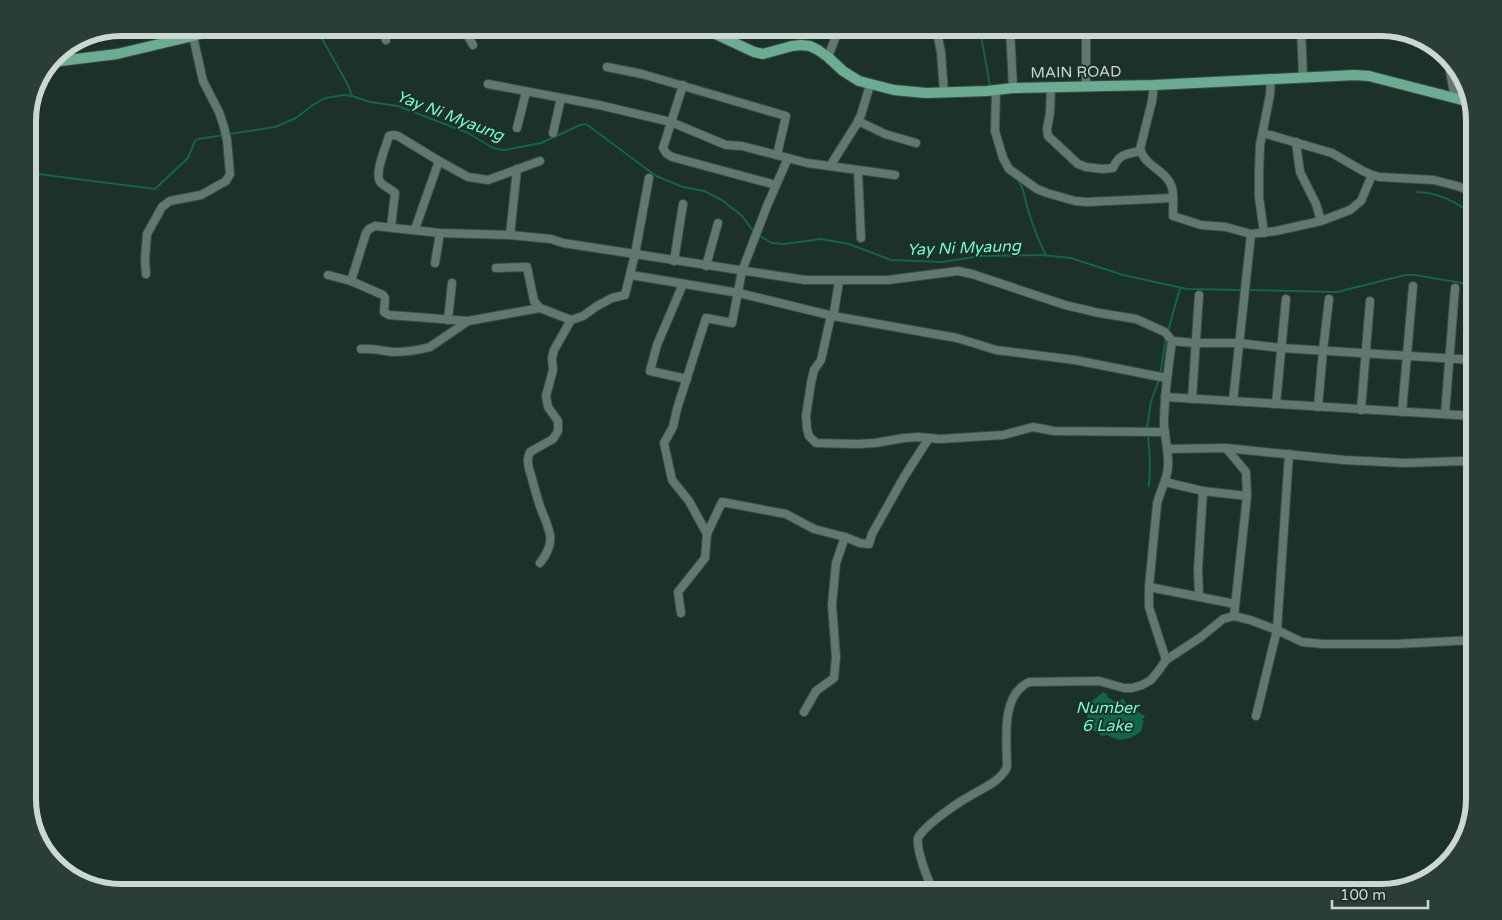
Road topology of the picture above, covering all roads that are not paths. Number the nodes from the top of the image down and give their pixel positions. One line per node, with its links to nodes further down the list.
1 (161, 36): 13 (street)
2 (184, 36): 13 (main road)
3 (196, 36): 71 (street)
4 (384, 36): 12 (street)
5 (468, 36): 14 (street)
6 (720, 36): 15 (main road, MAIN ROAD)
7 (837, 36): 15 (street)
8 (938, 36): 30 (street)
9 (1010, 36): 27 (street)
10 (1086, 36): 25 (street)
11 (1301, 36): 19 (street)
12 (386, 40)
13 (163, 42): 16 (main road)
14 (473, 45)
15 (828, 57): 23 (main road, MAIN ROAD)
16 (61, 61)
17 (607, 67): 22 (street)
18 (1450, 73): 32 (street)
19 (1303, 77): 20 (main road, MAIN ROAD); 32 (main road, MAIN ROAD)
20 (1271, 78): 24 (main road, MAIN ROAD); 38 (street)
21 (488, 84): 29 (street)
22 (683, 85): 35 (street); 42 (street)
23 (870, 85): 30 (main road, MAIN ROAD); 34 (street)
24 (1154, 85): 25 (main road, MAIN ROAD); 41 (street)
25 (1086, 86): 26 (main road, MAIN ROAD)
26 (1051, 87): 27 (main road, MAIN ROAD); 41 (street)
27 (1013, 88): 28 (main road, MAIN ROAD)
28 (996, 90): 30 (main road, MAIN ROAD); 54 (street)
29 (526, 92): 31 (street); 36 (street)
30 (944, 93)
31 (561, 98): 35 (street); 37 (street)
32 (1455, 98): 33 (main road, MAIN ROAD)
33 (1463, 100)
34 (858, 121): 40 (street); 46 (street)
35 (671, 122): 42 (street); 52 (street)
36 (517, 128)
37 (553, 133)
38 (1263, 133): 39 (street); 61 (street)
39 (1296, 142): 50 (street); 56 (street)
40 (916, 143)
41 (1141, 151): 54 (street)
42 (777, 155): 43 (street)
43 (788, 158): 46 (street); 52 (street)
44 (439, 161): 47 (street); 58 (street); 59 (street)
45 (540, 161): 47 (street)
46 (830, 166): 48 (street)
47 (517, 169): 63 (street)
48 (858, 170): 49 (street); 64 (street)
49 (895, 175)
50 (1372, 175): 53 (street); 56 (street)
51 (649, 178): 65 (street)
52 (776, 185): 70 (street)
53 (1466, 188)
54 (1172, 198): 62 (street)
55 (682, 204): 66 (street)
56 (1321, 221): 61 (street)
57 (718, 223): 68 (street)
58 (391, 227): 59 (street); 74 (street)
59 (415, 230): 60 (street)
60 (440, 233): 63 (street); 67 (street)
61 (1264, 233): 62 (street)
62 (1251, 234): 92 (street)
63 (510, 235): 65 (street)
64 (860, 238)
65 (635, 254): 66 (street); 73 (street)
66 (674, 261): 68 (street)
67 (435, 263)
68 (706, 266): 70 (street)
69 (496, 268): 85 (street)
70 (742, 271): 75 (street); 80 (street)
71 (146, 274)
72 (328, 275): 74 (street)
73 (631, 275): 77 (street); 88 (street)
74 (352, 281): 87 (street)
75 (839, 281): 86 (street); 90 (street)
76 (452, 283): 87 (street)
77 (683, 284): 80 (street); 100 (street)
78 (1413, 286): 97 (street)
79 (1455, 288): 98 (street)
80 (739, 293): 86 (street); 100 (street)
81 (1199, 295): 91 (street)
82 (1286, 299): 93 (street)
83 (1329, 299): 95 (street)
84 (1370, 301): 96 (street)
85 (540, 308): 88 (street); 89 (street)
86 (833, 316): 101 (street); 112 (street)
87 (448, 320): 89 (street)
88 (571, 320): 122 (street)
89 (468, 321): 94 (street)
90 (1172, 341): 91 (street); 101 (street)
91 (1195, 343): 92 (street); 103 (street)
92 (1239, 343): 93 (street); 104 (street)
93 (1281, 348): 95 (street); 105 (street)
94 (361, 349)
95 (1323, 350): 96 (street); 106 (street)
96 (1365, 353): 97 (street); 107 (street)
97 (1408, 356): 98 (street); 108 (street)
98 (1450, 358): 99 (street); 109 (street)
99 (1466, 359)
100 (687, 378): 120 (street)
101 (1166, 378): 102 (street)
102 (1165, 397): 103 (street); 111 (street)
103 (1192, 399): 104 (street)
104 (1233, 401): 105 (street)
105 (1276, 404): 106 (street)
106 (1318, 407): 107 (street)
107 (1360, 410): 108 (street)
108 (1402, 412): 109 (street)
109 (1445, 414): 110 (street)
110 (1466, 415)
111 (1165, 432): 112 (street); 114 (street)
112 (929, 438): 121 (street)
113 (1226, 448): 114 (street); 115 (street); 119 (street)
114 (1167, 449): 117 (street)
115 (1290, 454): 116 (street); 128 (street)
116 (1466, 462)
117 (1165, 482): 118 (street); 123 (street)
118 (1203, 491): 119 (street); 124 (street)
119 (1247, 496): 125 (street)
120 (707, 534): 121 (street); 126 (street)
121 (845, 537): 131 (street)
122 (540, 563)
123 (1149, 587): 124 (street); 130 (street)
124 (1198, 596): 125 (street)
125 (1235, 604): 127 (street)
126 (681, 613)
127 (1234, 616): 128 (street); 130 (street)
128 (1278, 630): 129 (street); 132 (street)
129 (1466, 640)
130 (1166, 660): 133 (street)
131 (804, 712)
132 (1256, 716)
133 (929, 884)

